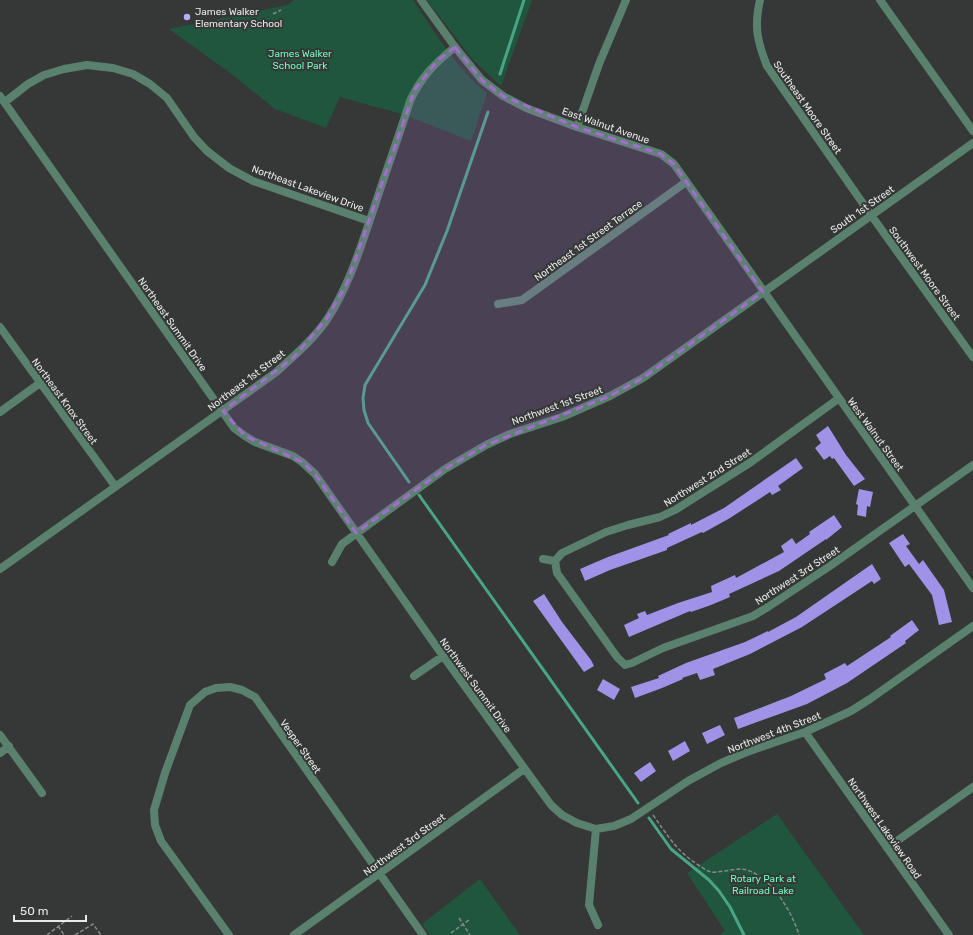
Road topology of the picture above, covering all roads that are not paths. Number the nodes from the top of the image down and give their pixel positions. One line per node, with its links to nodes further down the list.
1 (421, 0): 5 (street, East Walnut Avenue)
2 (626, 0): 7 (street)
3 (760, 0): 11 (street, Southeast Moore Street)
4 (880, 0): 8 (street)
5 (455, 47): 7 (street, East Walnut Avenue); 12 (street, Northeast 1st Street)
6 (2, 99): 12 (street, Northeast Lakeview Drive); 19 (street, Northeast Summit Drive)
7 (578, 127): 10 (street, East Walnut Avenue)
8 (973, 131)
9 (973, 144): 11 (street, South 1st Street)
10 (686, 182): 13 (street, East Walnut Avenue); 14 (street, Northeast 1st Street Terrace)
11 (871, 215): 13 (street, South 1st Street); 16 (street, Southwest Moore Street)
12 (369, 221): 19 (street, Northeast 1st Street)
13 (763, 292): 18 (street, West Walnut Street); 24 (street, Northwest 1st Street)
14 (498, 304)
15 (0, 327): 17 (street, Northeast Knox Street)
16 (973, 357)
17 (40, 383): 20 (street); 22 (street, Northeast Knox Street)
18 (838, 399): 23 (street, West Walnut Street); 27 (street, Northwest 2nd Street)
19 (222, 411): 22 (street, Northeast 1st Street); 24 (street, Northeast Summit Drive)
20 (0, 412)
21 (973, 465): 23 (street, Northwest 3rd Street)
22 (115, 486): 28 (street, Northeast 1st Street)
23 (916, 506): 27 (street, Northwest 3rd Street); 29 (street, West Walnut Street)
24 (356, 533): 26 (street, Northwest 1st Street); 31 (street, Northwest Summit Drive)
25 (543, 559): 27 (street)
26 (332, 562)
27 (555, 562)
28 (0, 569)
29 (973, 588)
30 (973, 626): 33 (street, Northwest 4th Street)
31 (443, 656): 32 (street); 37 (street, Northwest Summit Drive)
32 (414, 676)
33 (805, 732): 40 (street, Northwest 4th Street); 41 (street, Northwest Lakeview Road)
34 (0, 735): 35 (street)
35 (9, 746): 36 (street); 39 (street)
36 (0, 753)
37 (524, 769): 40 (street, Northwest Summit Drive); 42 (street, Northwest 3rd Street)
38 (973, 787): 41 (street)
39 (42, 792)
40 (596, 829): 43 (street)
41 (887, 848): 47 (street, Northwest Lakeview Road)
42 (379, 874): 44 (street, Vesper Street); 45 (street, Northwest 3rd Street); 46 (street, Vesper Street)
43 (598, 925)
44 (229, 935)
45 (294, 935)
46 (423, 935)
47 (949, 935)

